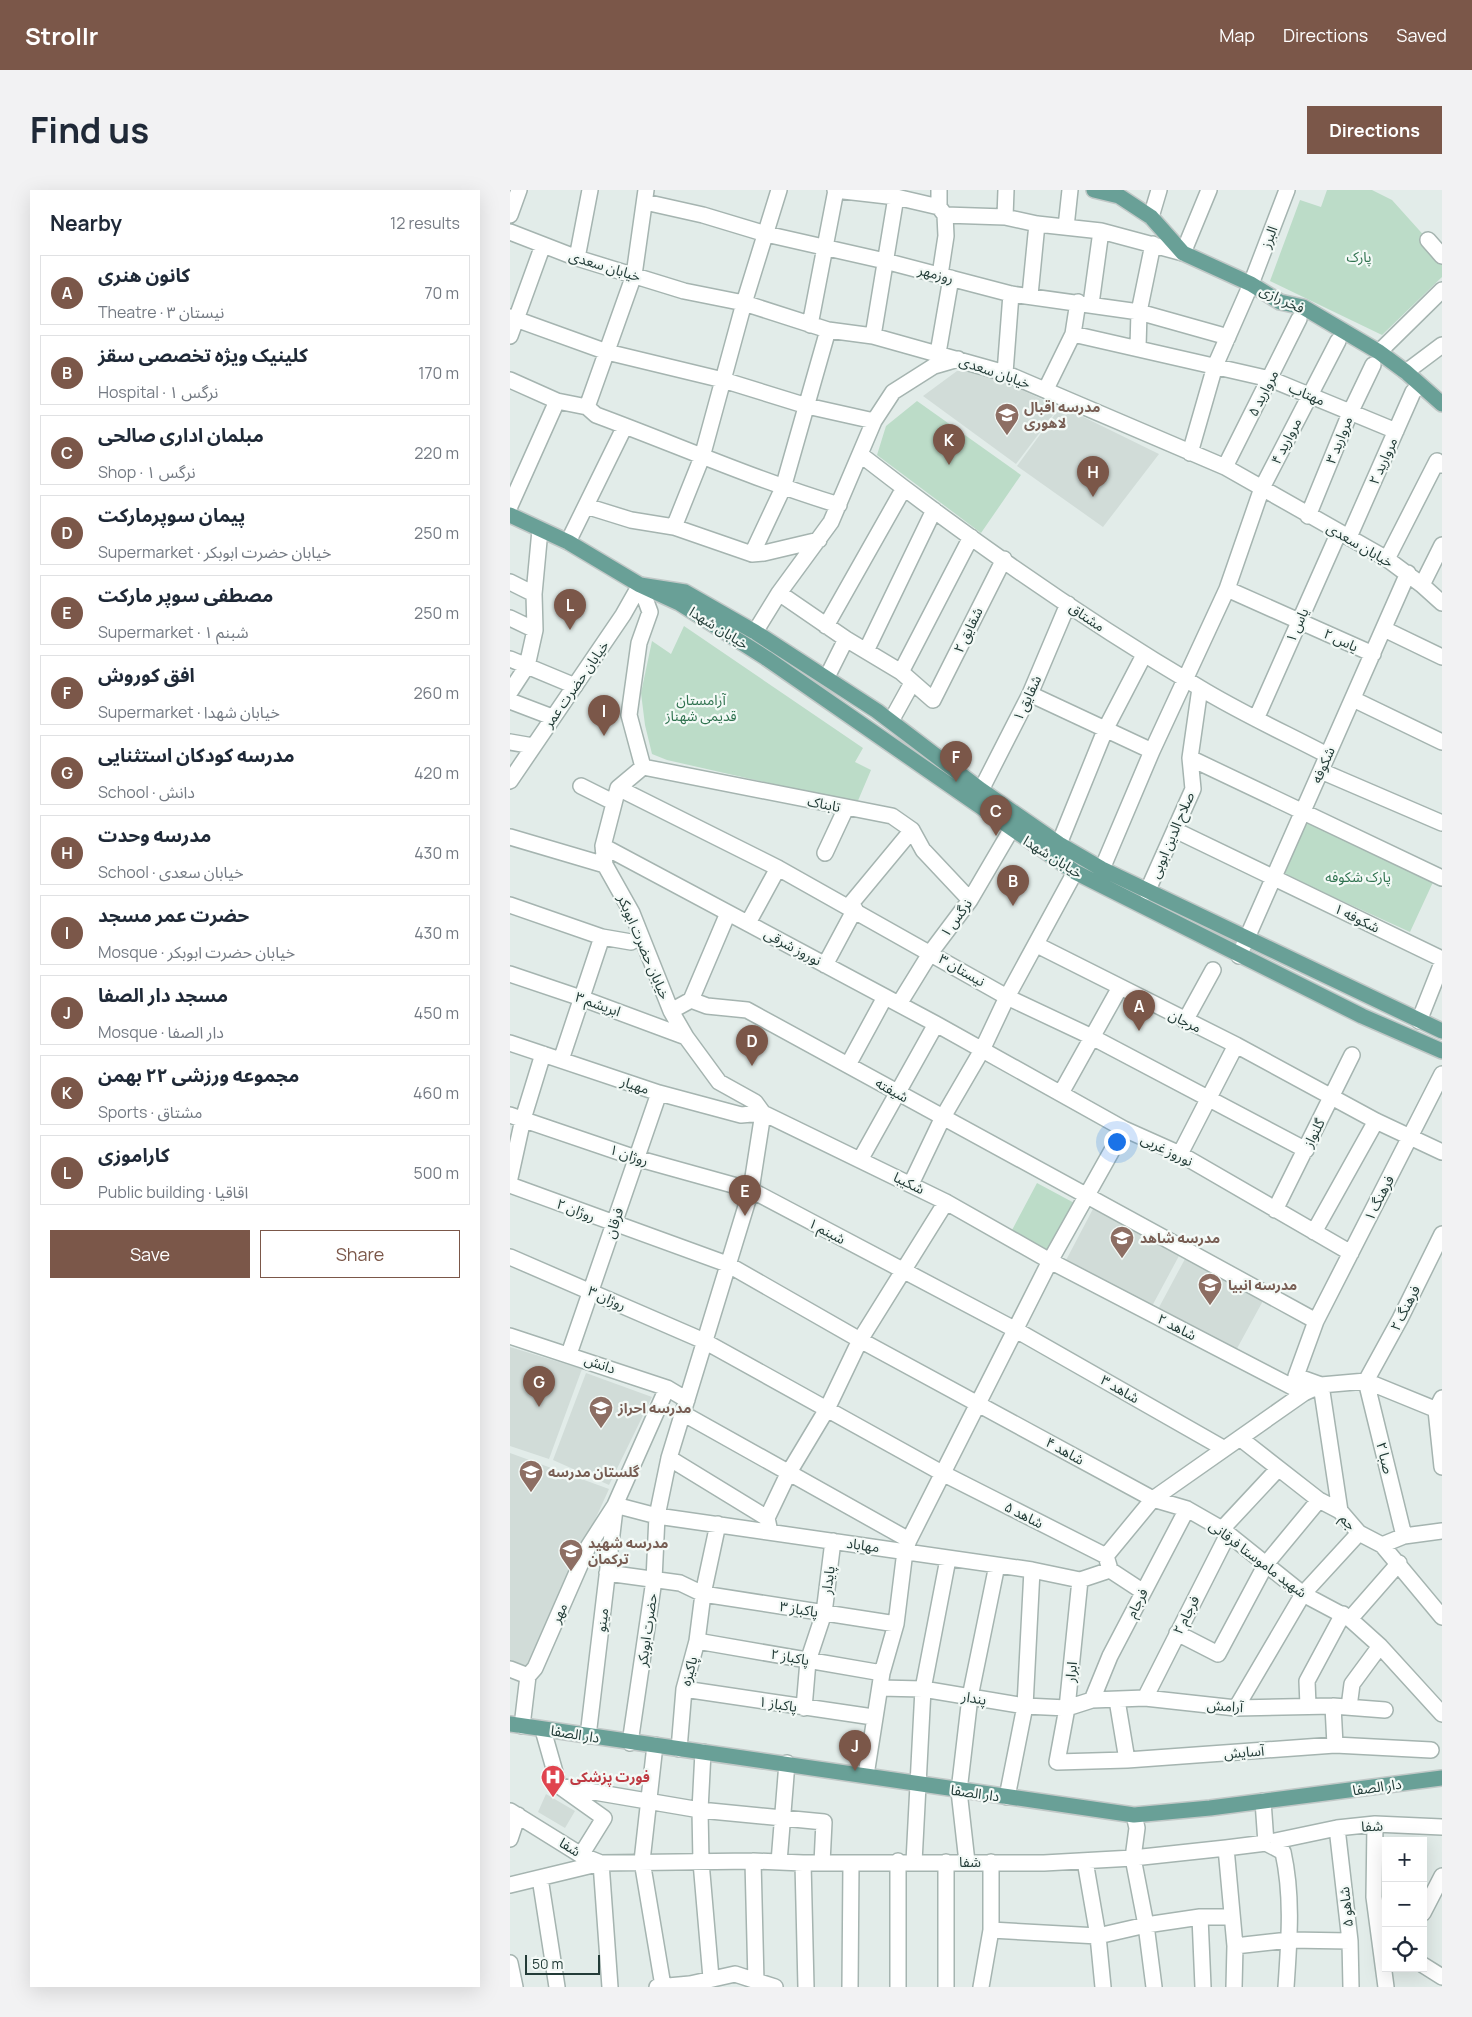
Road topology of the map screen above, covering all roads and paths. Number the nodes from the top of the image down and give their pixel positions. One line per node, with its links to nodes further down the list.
1 (519, 190): 15 (street)
2 (590, 190): 29 (street)
3 (779, 190): 22 (street)
4 (836, 190): 13 (street); 26 (street)
5 (939, 190): 14 (street)
6 (1006, 190): 16 (street)
7 (1070, 190): 19 (street)
8 (1094, 190): 17 (main road, فخر رازی)
9 (1159, 190): 17 (street)
10 (1209, 190): 27 (street)
11 (1287, 190): 33 (street, البرز)
12 (646, 196): 22 (street, روزمهر); 31 (street)
13 (896, 197): 14 (street); 30 (street)
14 (942, 211): 16 (street); 32 (street)
15 (510, 215)
16 (1005, 217): 18 (street)
17 (1151, 217): 27 (main road, فخر رازی)
18 (1037, 224): 19 (street); 36 (street)
19 (1066, 227): 20 (street)
20 (1101, 231): 24 (street); 38 (street)
21 (510, 232): 25 (street, خیابان سعدی)
22 (766, 234): 26 (street, روزمهر); 37 (street)
23 (1428, 240): 28 (street)
24 (1153, 244): 27 (street); 39 (street)
25 (543, 245): 29 (street, خیابان سعدی); 40 (street)
26 (824, 247): 30 (street, روزمهر); 42 (street)
27 (1183, 253): 33 (main road, فخر رازی)
28 (1442, 256)
29 (577, 258): 31 (street, خیابان سعدی)
30 (885, 261): 32 (street, روزمهر); 46 (street)
31 (634, 275): 37 (street, خیابان سعدی); 51 (street)
32 (946, 277): 35 (street, روزمهر); 52 (street)
33 (1251, 284): 47 (street, البرز); 53 (main road, فخر رازی)
34 (1442, 290): 53 (street)
35 (1011, 294): 36 (street, روزمهر); 57 (street)
36 (1030, 295): 38 (street, روزمهر)
37 (744, 303): 42 (street, خیابان سعدی); 60 (street)
38 (1084, 303): 39 (street, روزمهر); 44 (street)
39 (1139, 312): 47 (street, روزمهر); 50 (street)
40 (513, 318): 45 (street); 51 (street)
41 (1299, 319): 58 (street, مروارید ۵)
42 (810, 325): 43 (street, خیابان سعدی)
43 (828, 330): 46 (street, خیابان سعدی); 66 (street)
44 (1073, 334): 50 (street, مهتاب); 62 (street)
45 (510, 336)
46 (873, 336): 52 (street, خیابان سعدی)
47 (1228, 338): 55 (street, البرز)
48 (1338, 341): 63 (street, مروارید ۴)
49 (1442, 345): 56 (street)
50 (1138, 348): 55 (street, مهتاب)
51 (607, 352): 60 (street); 67 (street)
52 (938, 352): 54 (street, خیابان سعدی)
53 (1376, 358): 56 (main road, فخر رازی); 68 (street, مرواربد ۳)
54 (958, 359): 57 (street, خیابان سعدی); 69 (street)
55 (1215, 366): 58 (street, مهتاب); 72 (street, البرز)
56 (1406, 372): 61 (main road, فخر رازی)
57 (1005, 373): 62 (street, خیابان سعدی)
58 (1270, 379): 63 (street, مهتاب); 76 (street, مروارید ۵)
59 (510, 380): 64 (street)
60 (723, 380): 66 (street); 74 (street)
61 (1420, 386): 65 (main road, فخر رازی); 71 (street, مروارید ۲)
62 (1046, 390): 72 (street, خیابان سعدی)
63 (1310, 395): 68 (street, مهتاب); 79 (street, مروارید ۴)
64 (557, 401): 67 (street); 81 (street)
65 (1442, 403)
66 (807, 406): 69 (street); 77 (street)
67 (587, 408): 70 (street)
68 (1350, 413): 71 (street, مهتاب); 85 (street, مرواربد ۳)
69 (874, 421): 73 (street)
70 (625, 426): 74 (street); 82 (street)
71 (1396, 431): 88 (street, مروارید ۲)
72 (1190, 453): 76 (street, خیابان سعدی)
73 (861, 455): 78 (street, مشتاق); 80 (street)
74 (702, 457): 77 (street); 86 (street)
75 (1442, 465): 95 (street)
76 (1225, 467): 79 (street, خیابان سعدی)
77 (783, 488): 80 (street); 93 (street)
78 (904, 488): 83 (street, مشتاق); 107 (street)
79 (1262, 488): 85 (street, خیابان سعدی); 100 (street)
80 (839, 505): 90 (street)
81 (510, 506)
82 (586, 506): 86 (street); 91 (street)
83 (934, 510): 89 (street, مشتاق); 112 (street)
84 (510, 515): 87 (main road, خیابان شهدا)
85 (1308, 516): 88 (street, خیابان سعدی)
86 (674, 527): 93 (street)
87 (540, 530): 91 (main road, خیابان شهدا); 102 (street)
88 (1344, 535): 95 (street, خیابان سعدی); 106 (street, یاس ۱)
89 (971, 536): 94 (street, مشتاق); 118 (street)
90 (819, 540): 93 (street); 101 (street)
91 (568, 542): 99 (main road, خیابان شهدا)
92 (1442, 545): 98 (street)
93 (752, 554)
94 (1004, 559): 104 (street, مشتاق); 121 (street, شقایق ۲)
95 (1387, 559): 96 (street, خیابان سعدی)
96 (1408, 573): 98 (street, خیابان سعدی); 108 (street, شکوفه)
97 (510, 582): 102 (street)
98 (1422, 585): 103 (street, خیابان سعدی)
99 (640, 586): 110 (main road, خیابان شهدا); 122 (street, خیابان حضرت عمر); 138 (street); 148 (main road, خیابان شهدا)
100 (1227, 589): 106 (street, یاس ۲); 120 (street)
101 (778, 592): 107 (street); 110 (street)
102 (534, 594): 109 (street)
103 (1442, 603)
104 (1068, 604): 114 (street, مشتاق); 125 (street, شقایق ۱)
105 (510, 618): 109 (street)
106 (1299, 620): 113 (street, یاس ۲); 129 (street, یاس ۱)
107 (826, 626): 111 (street)
108 (1384, 629): 113 (street, شکوفه); 115 (street)
109 (536, 630): 117 (street)
110 (755, 632): 119 (main road, خیابان شهدا)
111 (846, 640): 112 (street); 119 (street)
112 (866, 651): 118 (street)
113 (1373, 654): 126 (street, شکوفه)
114 (1144, 655): 120 (street, مشتاق); 131 (street)
115 (1442, 657)
116 (510, 659): 117 (street)
117 (528, 666): 122 (street); 124 (street)
118 (901, 672): 121 (street)
119 (827, 677): 130 (main road, خیابان شهدا)
120 (1185, 678): 123 (street, مشتاق); 135 (street)
121 (912, 683): 130 (street)
122 (575, 686): 128 (street, خیابان حضرت عمر)
123 (1200, 688): 129 (street, مشتاق); 137 (street, صلاح الدین ابوبی)
124 (510, 692)
125 (1030, 694): 131 (street); 142 (street, شقایق ۱)
126 (1353, 699): 133 (street); 136 (street, شکوفه)
127 (510, 701): 128 (street)
128 (552, 717): 134 (street, خیابان حضرت عمر)
129 (1256, 718): 136 (street, مشتاق)
130 (891, 722): 142 (main road, خیابان شهدا)
131 (1106, 728): 135 (street); 151 (street)
132 (510, 742): 134 (street)
133 (1442, 742)
134 (533, 746): 140 (street, خیابان حضرت عمر)
135 (1152, 751): 156 (street)
136 (1327, 755): 139 (street, شکوفه)
137 (1190, 758): 145 (street); 149 (street, صلاح الدین ابوبی)
138 (643, 767): 143 (street); 144 (street, تابناک)
139 (1321, 771): 145 (street, شکوفه); 146 (street)
140 (510, 781)
141 (581, 786): 143 (street, نیستان ۳)
142 (981, 790): 151 (main road, خیابان شهدا)
143 (616, 795): 152 (street, خیابان حضرت ابوبکر); 155 (street, نیستان ۳)
144 (846, 808): 147 (street, تابناک); 153 (street)
145 (1302, 811): 158 (street, شکوفه); 159 (street)
146 (1442, 824)
147 (912, 830): 161 (street, تابناک); 163 (street)
148 (1011, 830): 157 (main road, خیابان شهدا); 161 (street, نرگس ۱)
149 (1175, 830): 158 (street, شکوفه ۱); 160 (street, صلاح الدین ابوبی)
150 (510, 837): 154 (street)
151 (1059, 844): 156 (main road, خیابان شهدا)
152 (603, 846): 154 (street, خیابان حضرت ابوبکر); 164 (street, نوروز شرقی)
153 (825, 853)
154 (605, 865): 182 (street, خیابان حضرت ابوبکر)
155 (778, 868): 163 (street, نیستان ۳); 165 (street)
156 (1102, 870): 160 (main road, خیابان شهدا)
157 (1075, 872): 169 (street); 171 (main road, خیابان شهدا)
158 (1272, 876): 167 (street, شکوفه); 172 (street, شکوفه ۱)
159 (1442, 878)
160 (1148, 892): 167 (main road, خیابان شهدا)
161 (970, 900): 170 (street, نرگس ۱)
162 (510, 905): 166 (street)
163 (852, 907): 170 (street, نیستان ۳); 173 (street)
164 (728, 913): 165 (street, نوروز شرقی); 180 (street)
165 (748, 923): 173 (street, نوروز شرقی)
166 (602, 937): 168 (street); 179 (street)
167 (1248, 940): 171 (street, شکوفه); 184 (main road, خیابان شهدا)
168 (631, 942)
169 (1036, 945): 176 (street, مرجان); 178 (street)
170 (931, 952): 178 (street, نیستان ۳); 181 (street, نرگس ۱)
171 (1239, 956): 192 (main road, خیابان شهدا)
172 (1442, 961): 184 (street)
173 (825, 965): 177 (street, نوروز شرقی)
174 (1213, 970): 183 (street)
175 (510, 974): 179 (street, ابریشم ۳)
176 (1119, 988): 183 (street, مرجان); 188 (street)
177 (885, 997): 181 (street, نوروز شرقی); 196 (street)
178 (1007, 997): 188 (street, نیستان ۳); 191 (street)
179 (582, 998): 187 (street, ابریشم ۳); 195 (street)
180 (691, 1000): 182 (street); 196 (street, شیفته)
181 (899, 1004): 185 (street, نوروز شرقی)
182 (671, 1012): 187 (street, خیابان حضرت ابوبکر)
183 (1186, 1021): 190 (street, مرجان)
184 (1419, 1021): 186 (main road, خیابان شهدا)
185 (936, 1024): 191 (street, نوروز شرقی); 199 (street)
186 (1442, 1031)
187 (686, 1036): 203 (street, خیابان حضرت ابوبکر)
188 (1092, 1037): 200 (street); 202 (street, نیستان ۳)
189 (510, 1043): 193 (street, مهیار)
190 (1236, 1045): 201 (street, مرجان); 202 (street)
191 (982, 1050): 200 (street, نوروز غربی); 205 (street)
192 (1442, 1050)
193 (543, 1054): 195 (street, مهیار); 204 (street)
194 (1352, 1055): 201 (street, گلنواز)
195 (561, 1060): 198 (street, مهیار)
196 (848, 1065): 199 (street, شیفته)
197 (1442, 1074): 208 (street, فرهنگ ۱)
198 (659, 1093): 203 (street, مهیار); 212 (street, فرقان)
199 (899, 1093): 205 (street, شیفته); 213 (street)
200 (1061, 1094): 207 (street, نوروز غربی)
201 (1332, 1098): 206 (street, مرجان); 209 (street, گلنواز)
202 (1210, 1099): 209 (street, نیستان ۳); 211 (street)
203 (763, 1113): 213 (street, شکیبا); 217 (street, حضرت ابوبکر)
204 (516, 1117): 212 (street, روژان ۱); 214 (street)
205 (943, 1117): 215 (street); 218 (street, شیفته)
206 (1376, 1121): 208 (street, مرجان); 222 (street)
207 (1124, 1129): 211 (street, نوروز غربی); 218 (street)
208 (1410, 1137): 210 (street, مرجان); 224 (street, فرهنگ ۱)
209 (1306, 1150): 220 (street, گلنواز)
210 (1442, 1152)
211 (1180, 1154): 220 (street, نوروز غربی)
212 (636, 1158): 217 (street, روژان ۱); 221 (street, فرقان)
213 (860, 1160): 215 (street, شکیبا)
214 (510, 1178)
215 (911, 1184): 219 (street, شکیبا)
216 (510, 1185): 221 (street, روژان ۲)
217 (751, 1190): 227 (street, حضرت ابوبکر); 228 (street, شبنم ۱)
218 (1088, 1197): 226 (street); 230 (street, شیفته)
219 (946, 1202): 226 (street, شکیبا); 228 (street)
220 (1275, 1210): 222 (street, نوروز غربی)
221 (614, 1224): 227 (street, روژان ۲); 229 (street, فرقان)
222 (1314, 1232): 224 (street, نوروز غربی)
223 (1442, 1234): 236 (street, فرهنگ ۲)
224 (1351, 1252): 230 (street, فرهنگ ۱)
225 (510, 1257): 229 (street, روژان ۳)
226 (1050, 1261): 231 (street); 239 (street, شاهد ۲)
227 (727, 1264): 233 (street, روژان ۲); 234 (street, حضرت ابوبکر)
228 (904, 1271): 231 (street, شبنم ۱); 233 (street)
229 (592, 1292): 234 (street, روژان ۳); 235 (street, فرقان)
230 (1316, 1321): 237 (street, فرهنگ ۱)
231 (1016, 1330): 240 (street); 245 (street, شاهد ۳)
232 (510, 1336): 235 (street, دانش)
233 (860, 1340): 240 (street, شاهد ۴); 243 (street)
234 (704, 1341): 241 (street, حضرت ابوبکر); 243 (street, روژان ۳)
235 (569, 1354): 238 (street, دانش)
236 (1366, 1381): 237 (street); 242 (street); 262 (street, صبا ۲)
237 (1321, 1385): 239 (street); 255 (street)
238 (667, 1388): 241 (street, دانش); 253 (street)
239 (1304, 1393): 244 (street)
240 (978, 1403): 249 (street); 251 (street, شاهد ۴)
241 (685, 1407): 246 (street, حضرت ابوبکر); 250 (street, دانش)
242 (1440, 1407): 247 (street)
243 (828, 1409): 249 (street, شاهد ۵); 250 (street)
244 (1241, 1439): 245 (street); 248 (street, جم)
245 (1223, 1448): 251 (street)
246 (669, 1458): 256 (street, حضرت ابوبکر); 258 (street)
247 (1442, 1467)
248 (1278, 1469): 252 (street, جم); 260 (street, فرجام ۲)
249 (942, 1473): 265 (street); 267 (street, شاهد ۵)
250 (788, 1474): 258 (street); 265 (street, دانش)
251 (1153, 1499): 254 (street, شهید ماموستا فرقانی); 267 (street)
252 (1319, 1500): 255 (street, جم); 269 (street)
253 (615, 1505): 256 (street, مهاباد); 272 (street, مینو); 288 (street, مهر)
254 (1187, 1509): 260 (street, شهید ماموستا فرقانی); 275 (street, فرجام)
255 (1340, 1512): 261 (street, جم)
256 (657, 1516): 257 (street, مهاباد); 273 (street, حضرت ابوبکر)
257 (718, 1524): 258 (street, مهاباد); 276 (street, پاکیزه)
258 (768, 1525): 263 (street, مهاباد)
259 (1442, 1530): 262 (street)
260 (1225, 1531): 269 (street, شهید ماموستا فرقانی); 282 (street, فرجام ۲)
261 (1359, 1533): 264 (street, جم); 277 (street)
262 (1404, 1536): 264 (street)
263 (833, 1541): 265 (street, مهاباد); 278 (street, پایدار)
264 (1382, 1545): 268 (street, جم)
265 (907, 1546): 266 (street, مهاباد); 281 (street)
266 (948, 1559): 270 (street, مهاباد); 291 (street)
267 (1108, 1563): 274 (street); 275 (street, شاهد ۵)
268 (1399, 1563): 279 (street); 280 (street, جم)
269 (1266, 1564): 277 (street, شهید ماموستا فرقانی); 282 (street)
270 (997, 1565): 271 (street, مهاباد); 292 (street)
271 (1032, 1570): 274 (street, مهاباد); 296 (street)
272 (607, 1572): 273 (street, پاکباز ۳); 308 (street, مینو)
273 (654, 1580): 276 (street, پاکباز ۳); 309 (street, حضرت ابوبکر)
274 (1080, 1580): 301 (street, ابرار)
275 (1142, 1591): 294 (street, فرجام)
276 (703, 1594): 278 (street, پاکباز ۳); 283 (street, پاکیزه)
277 (1304, 1594): 279 (street, شهید ماموستا فرقانی); 302 (street)
278 (824, 1613): 281 (street, پاکباز ۳); 285 (street, پایدار)
279 (1346, 1617): 284 (street, شهید ماموستا فرقانی); 297 (street)
280 (1442, 1617)
281 (896, 1624): 287 (street)
282 (1176, 1633): 293 (street, فرجام ۲)
283 (697, 1641): 285 (street, پاکباز ۲); 290 (street, پاکیزه)
284 (1380, 1646): 299 (street); 304 (street, شهید ماموستا فرقانی)
285 (808, 1661): 287 (street, پاکباز ۲); 300 (street, پایدار)
286 (510, 1669): 288 (street)
287 (882, 1672): 289 (street)
288 (528, 1676): 306 (street, مهر)
289 (880, 1688): 291 (street, پندار); 305 (street)
290 (684, 1689): 300 (street, پاکباز ۱); 312 (street, پاکیزه)
291 (923, 1690): 292 (street, پندار); 320 (street)
292 (970, 1697): 296 (street, پندار); 322 (street)
293 (1145, 1698): 295 (street, آرامش); 302 (street, آرامش)
294 (1092, 1700): 295 (street, آرامش); 301 (street, آرامش)
295 (1117, 1700): 315 (street)
296 (1025, 1706): 301 (street, پندار); 323 (street)
297 (1308, 1706): 298 (street, آرامش); 302 (street, آرامش)
298 (1333, 1706): 299 (street, آرامش); 311 (street)
299 (1349, 1707): 303 (street, آرامش)
300 (804, 1708): 305 (street, پاکباز ۱)
301 (1067, 1708): 316 (street, ابرار)
302 (1236, 1708)
303 (1385, 1710)
304 (1442, 1714)
305 (873, 1717): 318 (street)
306 (516, 1725): 307 (main road, دار الصفا)
307 (544, 1730): 308 (main road, دار الصفا); 321 (street)
308 (588, 1736): 309 (main road, دار الصفا)
309 (630, 1743): 310 (main road, دار الصفا)
310 (655, 1745): 312 (main road, دار الصفا); 324 (street)
311 (1335, 1745): 313 (street, آسایش); 315 (street, آسایش)
312 (680, 1749): 314 (main road, دار الصفا)
313 (1431, 1750)
314 (703, 1752): 317 (main road, دار الصفا); 326 (street)
315 (1128, 1760): 316 (street, آسایش)
316 (1056, 1762)
317 (787, 1764): 318 (main road, دار الصفا); 329 (street)
318 (866, 1775): 320 (main road, دار الصفا)
319 (1442, 1778): 325 (main road, دار الصفا)
320 (919, 1784): 322 (main road, دار الصفا); 344 (street)
321 (559, 1786): 324 (street); 336 (street)
322 (959, 1791): 323 (main road, دار الصفا); 346 (street)
323 (1007, 1797): 328 (main road, دار الصفا)
324 (649, 1801): 326 (street); 338 (street)
325 (1263, 1801): 328 (main road, دار الصفا); 334 (street)
326 (700, 1810): 329 (street); 342 (street)
327 (514, 1813): 333 (street); 336 (street, شفا)
328 (1134, 1815): 337 (street)
329 (782, 1818): 343 (street); 350 (street)
330 (1375, 1824): 331 (street, شفا); 332 (street, شفا); 374 (street)
331 (1442, 1827)
332 (1337, 1828): 334 (street, شفا); 363 (street, شاهو ۵)
333 (510, 1839)
334 (1266, 1843): 335 (street, شفا); 362 (street)
335 (1226, 1848): 337 (street, شفا); 357 (street)
336 (581, 1855): 348 (street, شفا)
337 (1133, 1858): 341 (street, شفا); 359 (street)
338 (642, 1861): 342 (street, شفا); 348 (street, شفا); 372 (street)
339 (753, 1861): 342 (street, شفا); 343 (street, شفا); 371 (street)
340 (898, 1861): 344 (street, شفا); 351 (street, شفا); 381 (street)
341 (1086, 1861): 347 (street, شفا); 361 (street)
342 (701, 1862): 369 (street)
343 (779, 1862): 349 (street, شفا)
344 (914, 1862): 345 (street, شفا)
345 (946, 1862): 346 (street, شفا); 382 (street)
346 (967, 1862): 347 (street, شفا)
347 (991, 1862): 360 (street)
348 (601, 1863): 353 (street); 377 (street)
349 (803, 1863): 350 (street, شفا); 379 (street)
350 (822, 1863): 351 (street, شفا)
351 (851, 1863): 380 (street)
352 (1442, 1876): 355 (street)
353 (540, 1878): 354 (street); 376 (street)
354 (510, 1885)
355 (1436, 1900): 356 (street)
356 (1427, 1909)
357 (1231, 1917): 358 (street); 364 (street)
358 (1200, 1918): 359 (street); 386 (street)
359 (1146, 1925): 361 (street); 385 (street)
360 (991, 1930): 361 (street); 383 (street)
361 (1098, 1936): 384 (street)
362 (1289, 1940): 363 (street); 364 (street); 388 (street)
363 (1350, 1941): 389 (street, شاهو ۵)
364 (1234, 1946): 387 (street)
365 (510, 1963): 375 (street)
366 (1427, 1967): 368 (street)
367 (1394, 1972): 374 (street)
368 (1442, 1976)
369 (711, 1978): 370 (street); 373 (street)
370 (736, 1981): 371 (street)
371 (756, 1982): 378 (street)
372 (660, 1986): 373 (street)
373 (690, 1986)
374 (1386, 1986)
375 (515, 1987)
376 (557, 1987)
377 (610, 1987)
378 (775, 1987)
379 (806, 1987)
380 (850, 1987)
381 (898, 1987)
382 (946, 1987)
383 (981, 1987)
384 (1103, 1987)
385 (1154, 1987)
386 (1203, 1987)
387 (1234, 1987)
388 (1286, 1987)
389 (1351, 1987)

